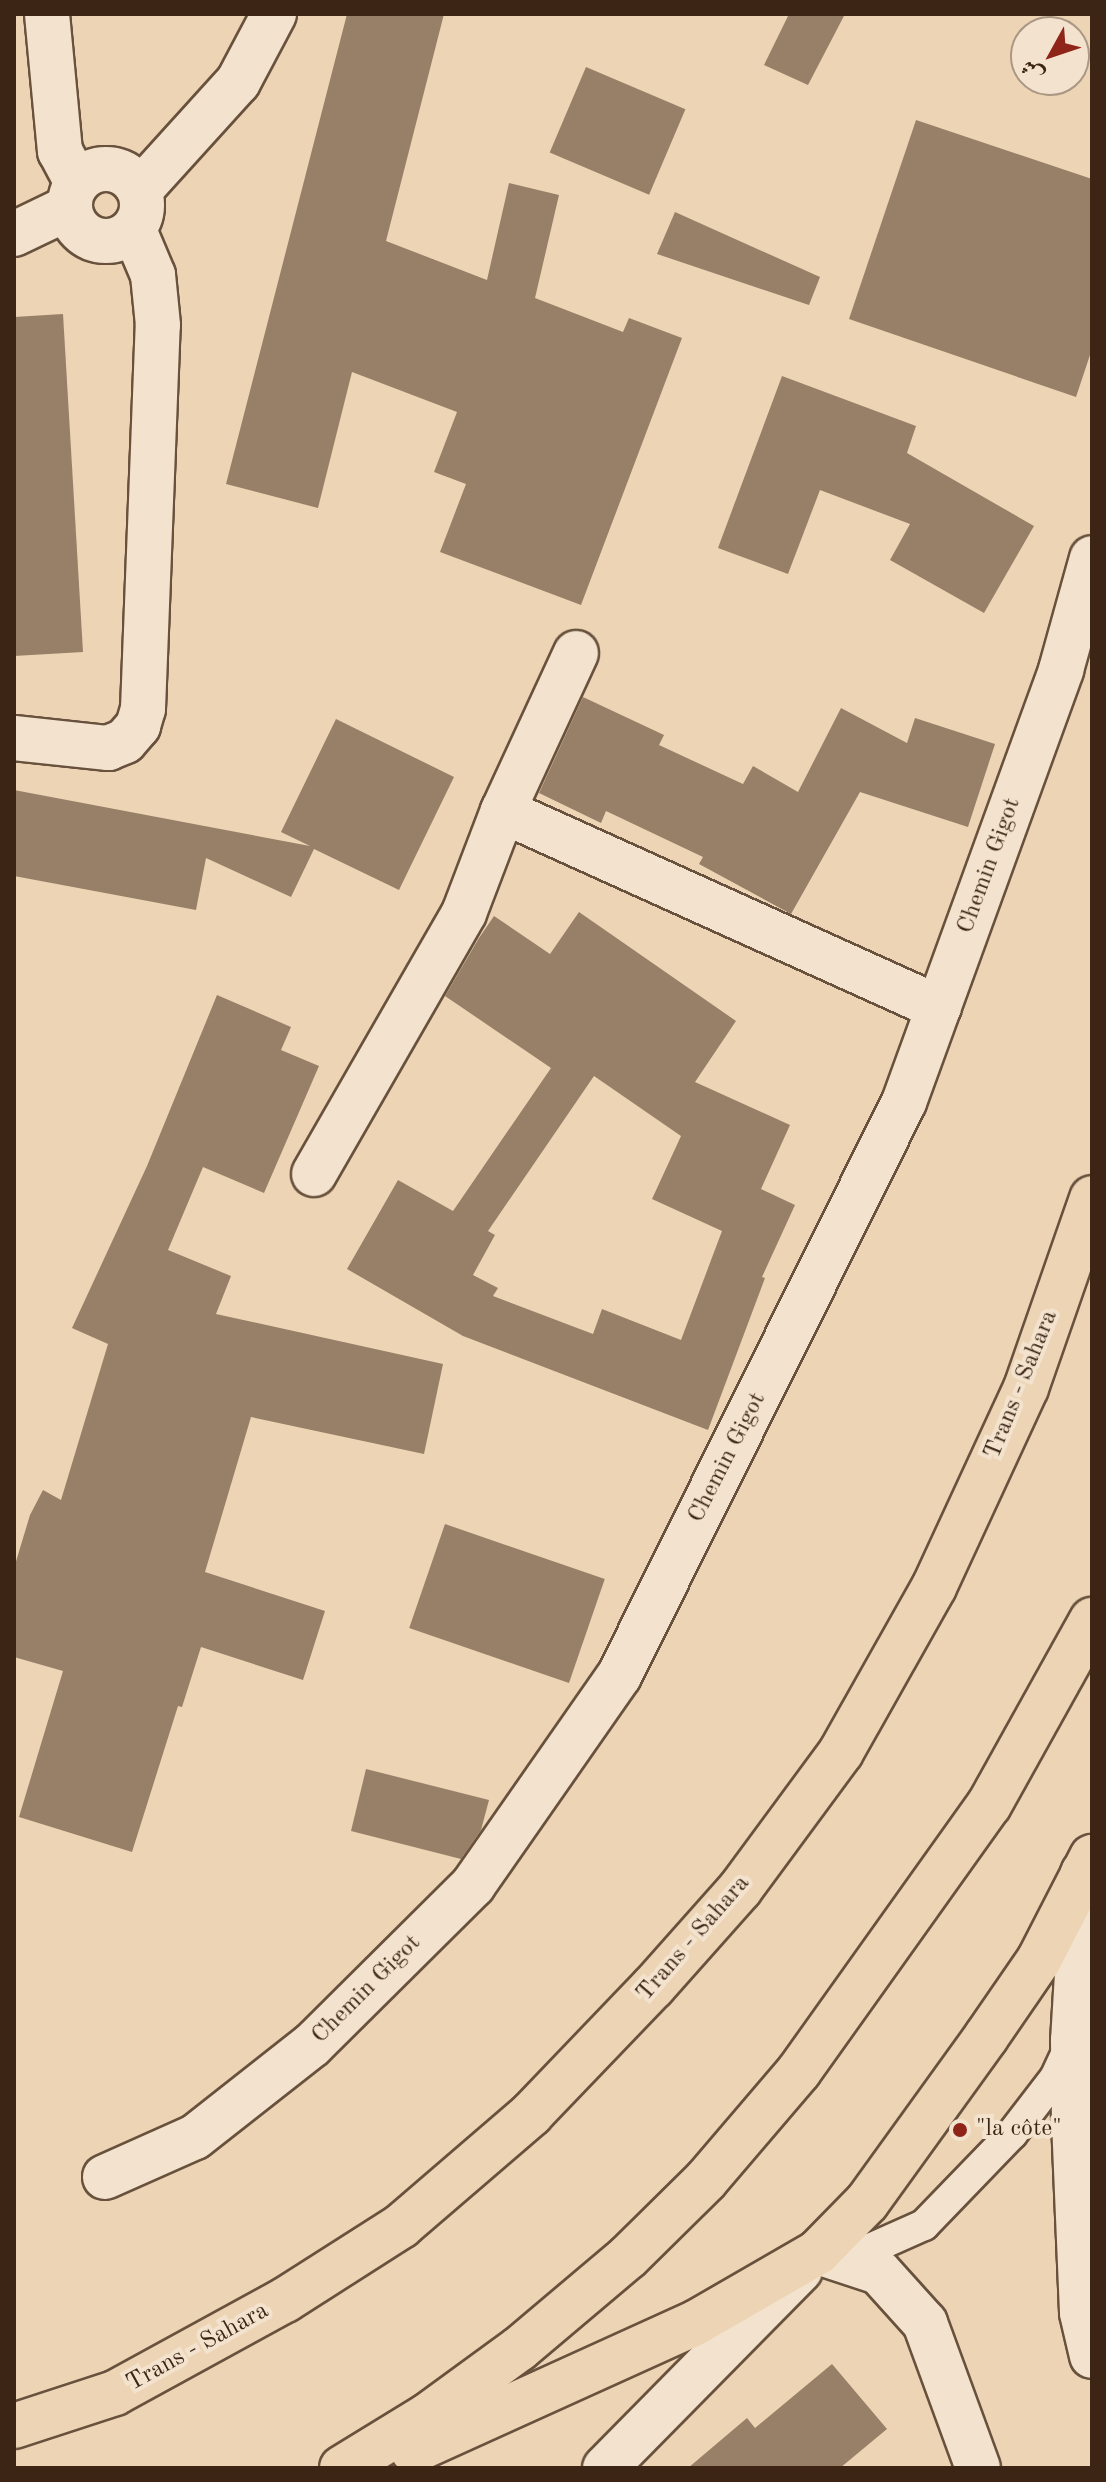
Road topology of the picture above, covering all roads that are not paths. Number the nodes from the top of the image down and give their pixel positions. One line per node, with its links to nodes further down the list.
1 (47, 14): 3 (street)
2 (274, 14): 4 (street)
3 (73, 195): 4 (street); 4 (street); 5 (street)
4 (137, 210): 8 (street)
5 (14, 234)
6 (1092, 558): 10 (street, Chemin Gigot)
7 (576, 653): 9 (street)
8 (14, 738)
9 (503, 811): 10 (street); 11 (street)
10 (939, 1008): 17 (street, Chemin Gigot)
11 (314, 1174)
12 (1092, 1198): 20 (highway, Trans - Sahara)
13 (1092, 1620): 21 (highway)
14 (1088, 1865): 16 (street); 18 (highway)
15 (1092, 2000): 16 (lane)
16 (1082, 2058): 18 (lane); 19 (street)
17 (105, 2177)
18 (818, 2252): 22 (highway); 23 (street); 24 (street)
19 (1092, 2356)
20 (14, 2426)
21 (342, 2468)
22 (378, 2468)
23 (605, 2468)
24 (978, 2468)

